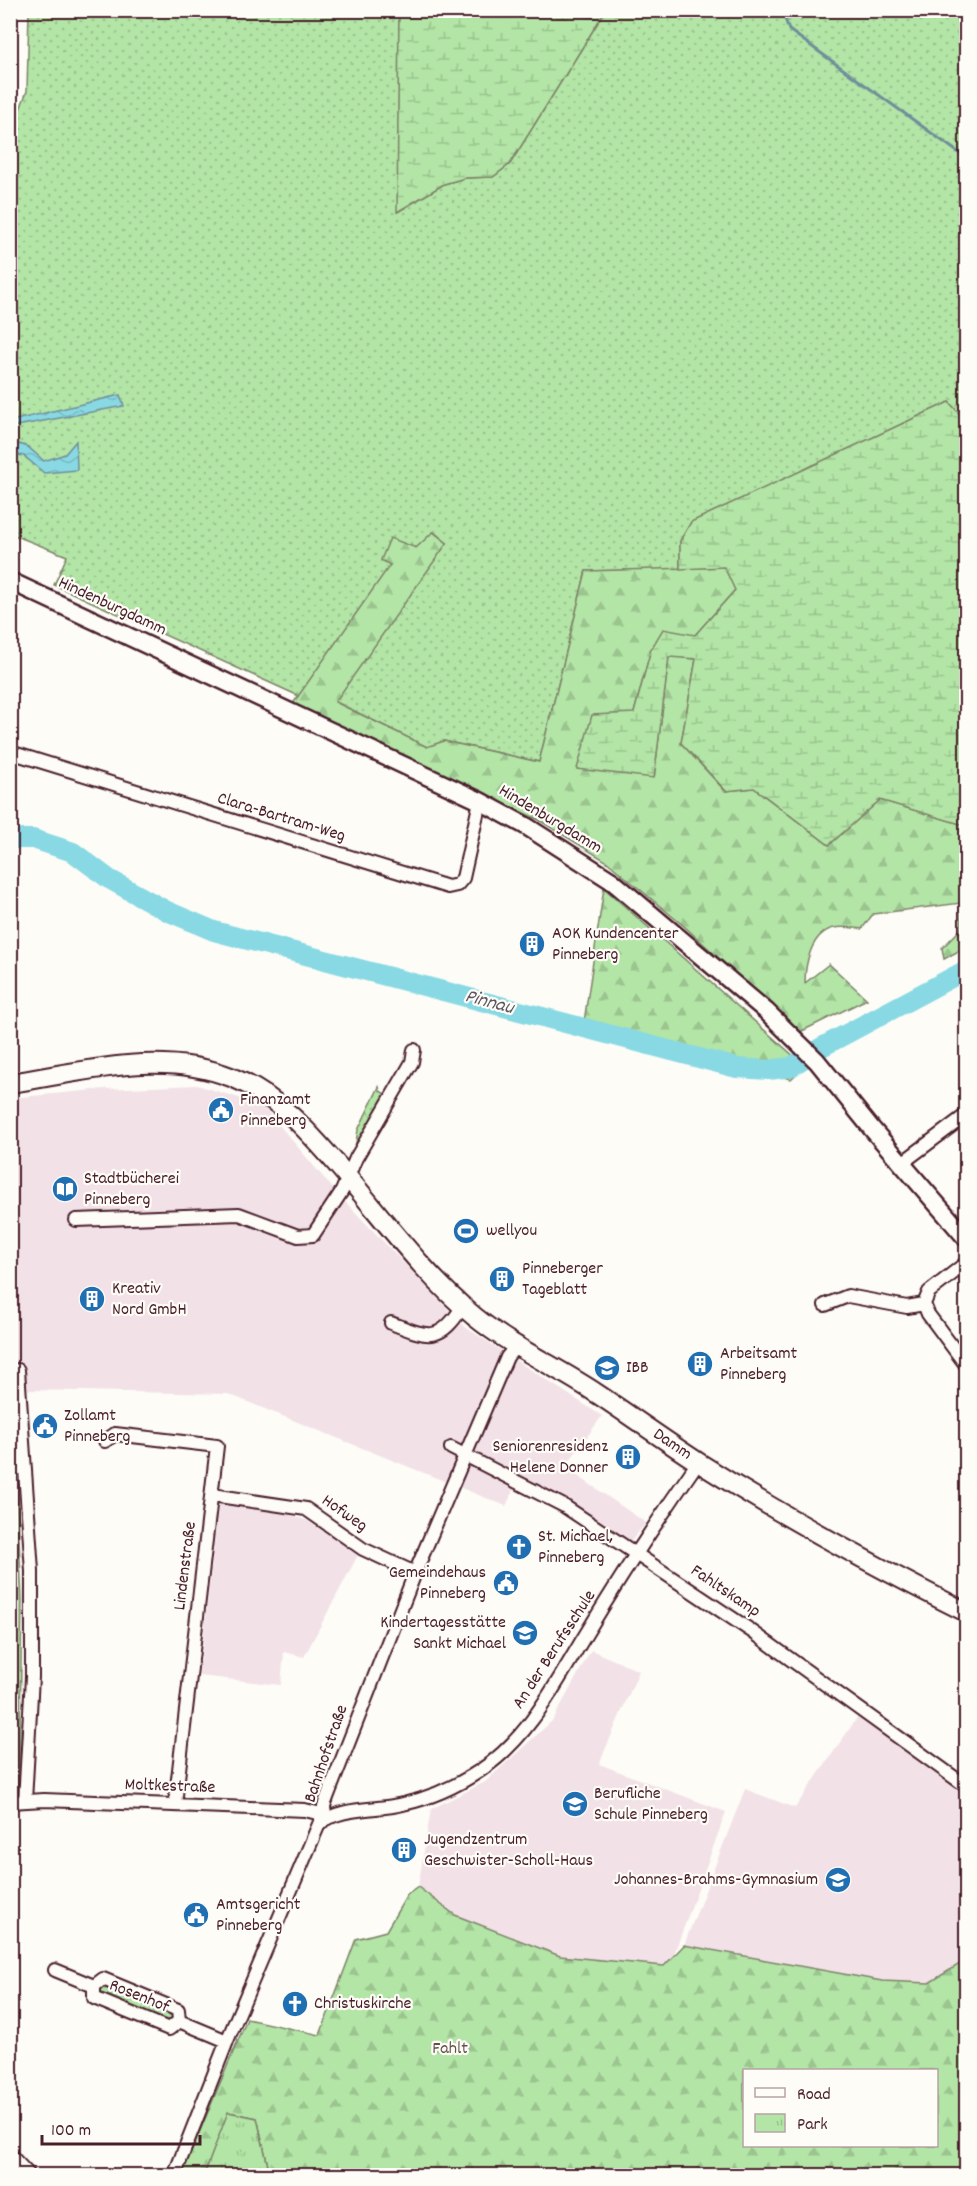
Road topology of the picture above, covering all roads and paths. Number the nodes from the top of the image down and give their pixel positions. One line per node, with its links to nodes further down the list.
1 (10, 581): 3 (street, Hindenburgdamm)
2 (10, 752): 3 (street, Clara-Bartram-Weg)
3 (480, 801): 7 (street, Hindenburgdamm)
4 (414, 1050): 8 (street)
5 (10, 1083): 8 (main road, Damm)
6 (966, 1115): 7 (street)
7 (902, 1163): 10 (street, Hindenburgdamm)
8 (347, 1177): 9 (street); 14 (main road, Damm)
9 (76, 1220)
10 (966, 1238)
11 (966, 1263): 12 (street)
12 (924, 1304): 13 (street); 17 (street)
13 (825, 1305)
14 (463, 1306): 15 (street); 16 (main road, Damm)
15 (391, 1323)
16 (517, 1345): 21 (street, Bahnhofstraße); 22 (main road, Damm)
17 (966, 1365)
18 (18, 1370): 28 (street)
19 (105, 1441): 23 (street, Lindenstraße)
20 (451, 1448): 21 (street, Fahltskamp)
21 (464, 1454): 24 (street, Fahltskamp); 25 (street, Bahnhofstraße)
22 (698, 1462): 24 (street, An der Berufsschule); 26 (main road, Damm)
23 (212, 1494): 25 (street, Hofweg); 30 (street, Lindenstraße)
24 (638, 1555): 27 (street, Fahltskamp); 31 (street, An der Berufsschule)
25 (415, 1573): 31 (street, Bahnhofstraße)
26 (966, 1612)
27 (966, 1786)
28 (25, 1801): 29 (street, Moltkestraße); 30 (street, Moltkestraße)
29 (10, 1802)
30 (175, 1804): 31 (street, Moltkestraße)
31 (325, 1819): 35 (street, Bahnhofstraße)
32 (55, 1970): 33 (street, Rosenhof)
33 (94, 1986): 34 (street, Rosenhof); 34 (street, Rosenhof)
34 (179, 2021): 35 (street, Rosenhof)
35 (227, 2041): 38 (street, Bahnhofstraße)
36 (10, 2155): 37 (street)
37 (30, 2175)
38 (174, 2175)

